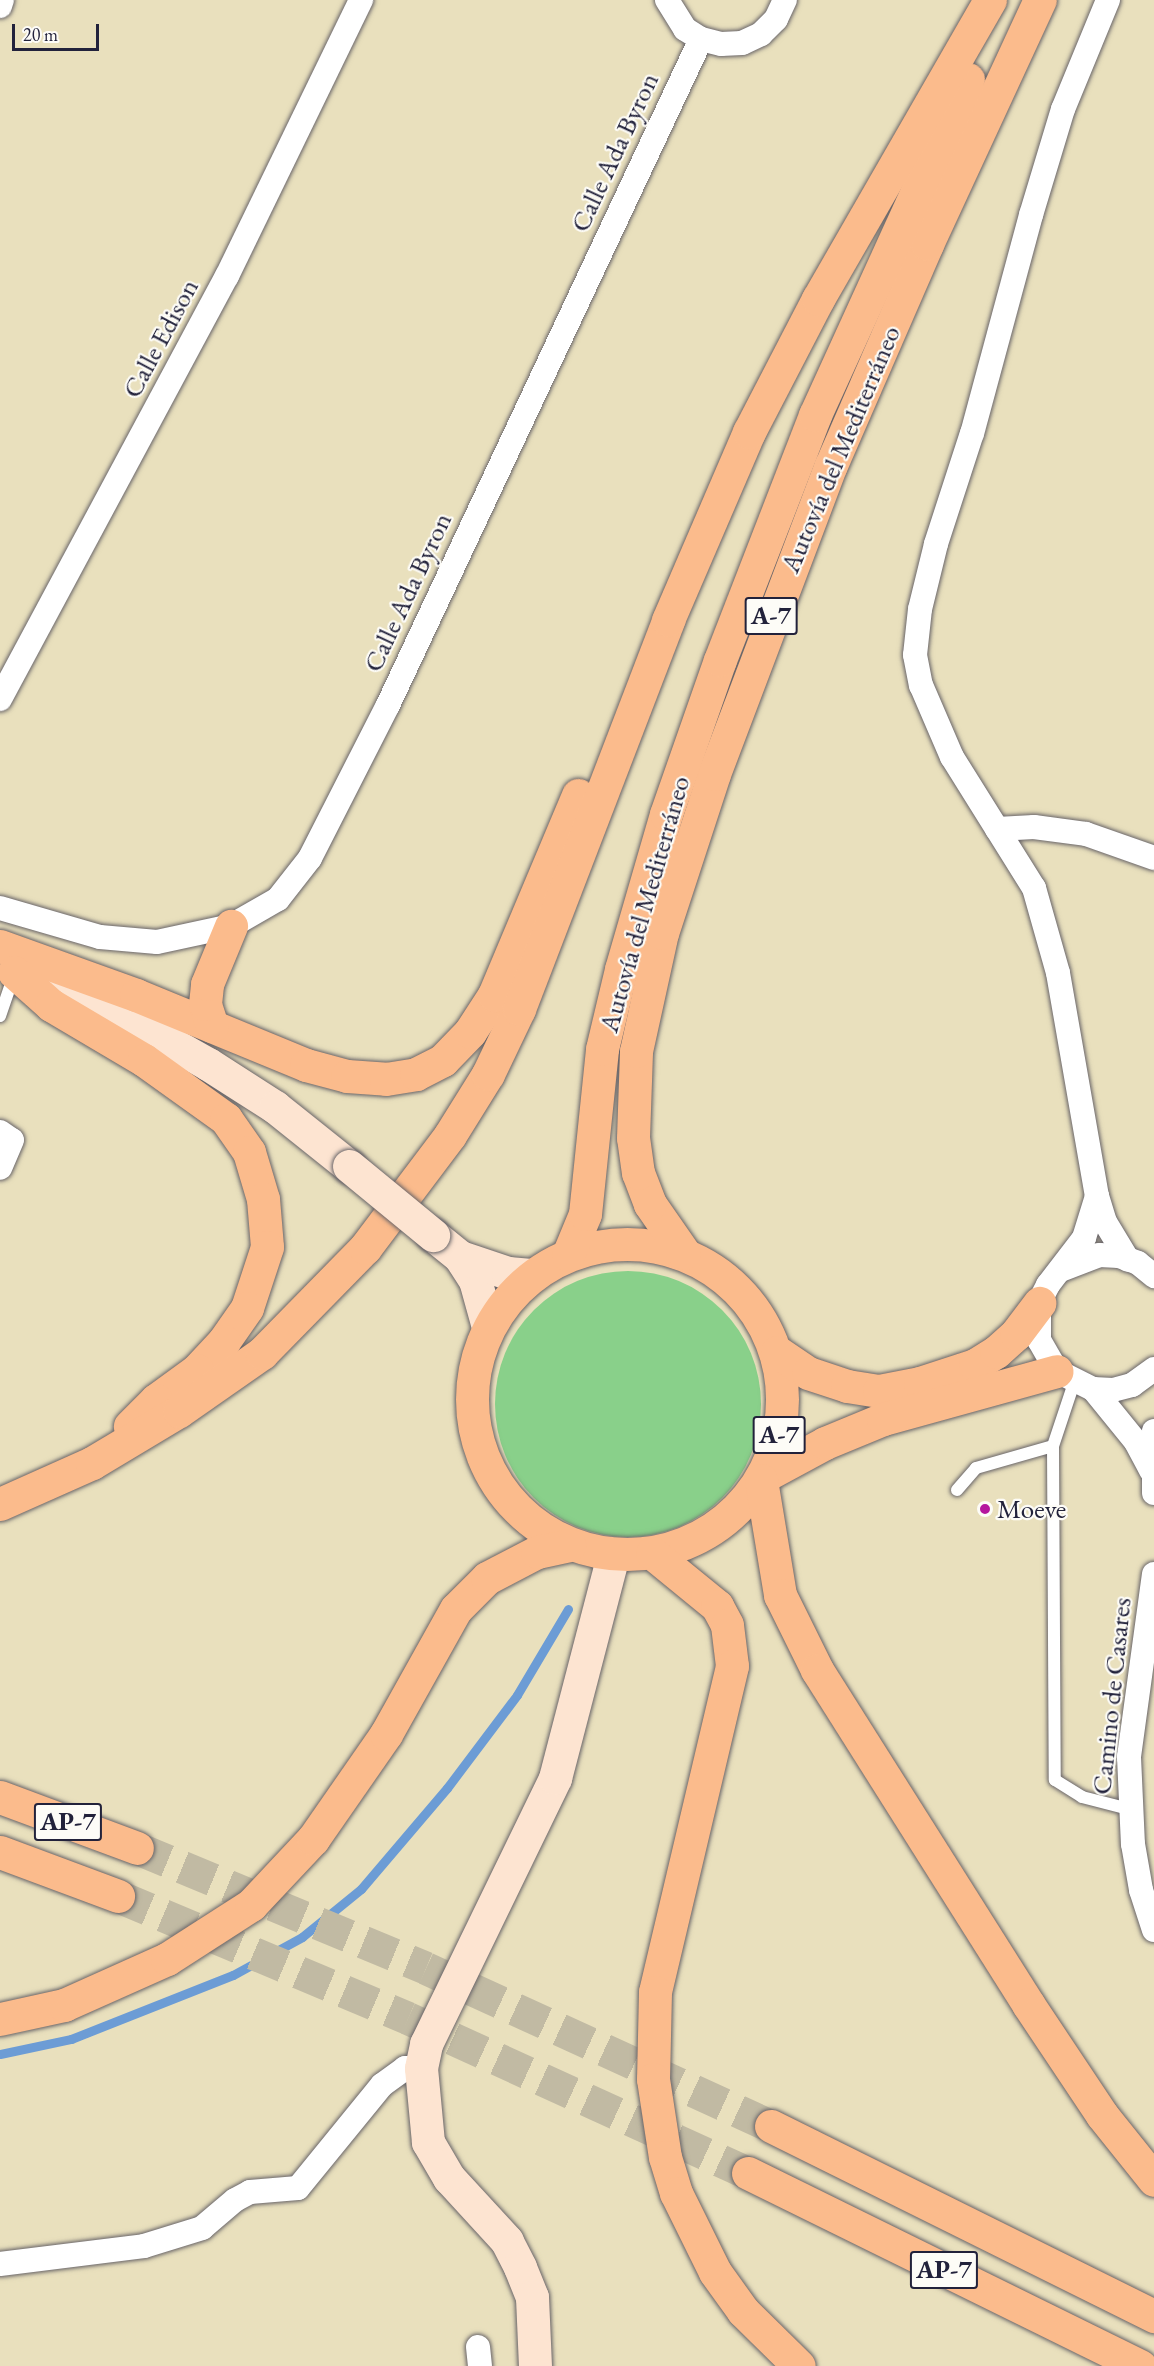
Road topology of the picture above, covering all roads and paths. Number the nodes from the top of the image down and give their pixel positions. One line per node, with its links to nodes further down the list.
1 (2, 0): 9 (street)
2 (361, 0): 12 (street, Calle Edison)
3 (667, 0): 10 (street)
4 (785, 0): 10 (street)
5 (990, 0): 11 (highway)
6 (1002, 0): 24 (highway, Autovía del Mediterráneo / A-7)
7 (1041, 0): 23 (highway, Autovía del Mediterráneo / A-7)
8 (1108, 0): 13 (street)
9 (0, 6)
10 (701, 39): 16 (street, Calle Ada Byron)
11 (668, 620): 19 (highway); 37 (highway)
12 (0, 699)
13 (997, 829): 14 (street); 22 (street)
14 (1154, 858)
15 (0, 908): 16 (street, Calle Ada Byron)
16 (231, 926): 19 (highway)
17 (5, 961): 18 (lane); 19 (highway); 25 (street, bridge); 37 (highway)
18 (0, 1017)
19 (212, 1026)
20 (0, 1131): 21 (street)
21 (0, 1168)
22 (1097, 1196): 26 (street); 27 (street)
23 (684, 1253): 24 (highway, A-7); 32 (highway, A-7)
24 (568, 1255): 28 (highway, A-7)
25 (460, 1257): 28 (street); 31 (street)
26 (1128, 1260): 27 (street); 29 (street)
27 (1061, 1270): 30 (street)
28 (531, 1275): 31 (highway, A-7)
29 (1154, 1276)
30 (1039, 1304): 32 (highway); 34 (street)
31 (488, 1327): 42 (highway, A-7)
32 (777, 1352): 38 (highway, A-7)
33 (1154, 1369): 34 (street)
34 (1074, 1381): 36 (lane); 38 (highway); 39 (street)
35 (1154, 1431): 39 (street)
36 (1053, 1446): 40 (lane); 47 (lane)
37 (92, 1463): 41 (highway)
38 (762, 1478): 43 (highway, A-7); 56 (highway)
39 (1153, 1481)
40 (957, 1490)
41 (0, 1504)
42 (569, 1545): 44 (highway, A-7); 52 (highway)
43 (652, 1553): 44 (highway, A-7); 60 (highway)
44 (614, 1555): 53 (street)
45 (1154, 1574): 47 (street, Camino de Casares)
46 (0, 1797): 48 (highway, AP-7)
47 (1130, 1809): 51 (street, Camino de Casares)
48 (137, 1848)
49 (0, 1852): 50 (highway, AP-7)
50 (118, 1896)
51 (1154, 1930)
52 (0, 2019)
53 (421, 2068): 57 (street); 59 (street)
54 (771, 2126): 58 (highway, AP-7)
55 (748, 2173): 61 (highway, AP-7)
56 (1154, 2180)
57 (0, 2264)
58 (1154, 2316)
59 (535, 2366)
60 (799, 2366)
61 (1140, 2366)

